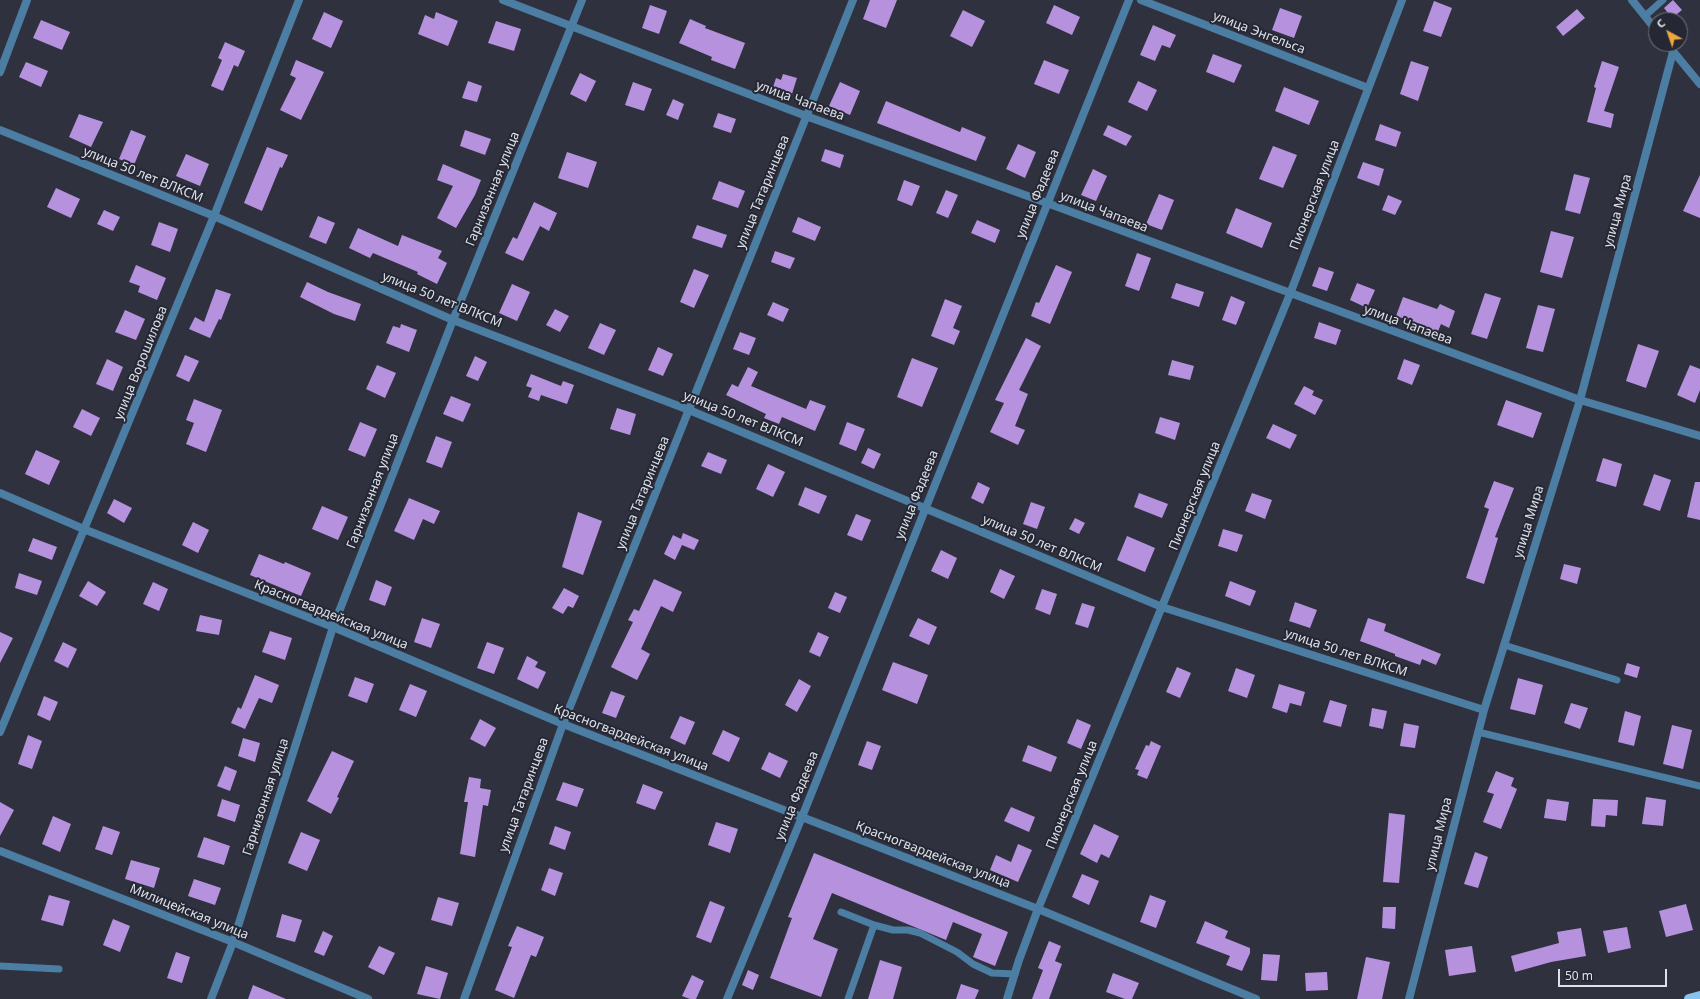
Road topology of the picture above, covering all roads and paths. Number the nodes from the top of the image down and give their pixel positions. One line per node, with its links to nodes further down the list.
1 (27, 0): 15 (street)
2 (300, 0): 21 (street, улица Ворошилова)
3 (503, 0): 13 (street, улица Чапаева)
4 (582, 0): 13 (street, Гарнизонная улица)
5 (853, 0): 18 (street, улица Татаринцева)
6 (1129, 0): 20 (street, улица Фадеева)
7 (1141, 0): 17 (street, улица Энгельса)
8 (1402, 0): 17 (street, Пионерская улица)
9 (1632, 0): 11 (street)
10 (1663, 0): 11 (lane)
11 (1645, 16): 12 (street)
12 (1648, 20)
13 (572, 27): 18 (street, улица Чапаева); 23 (street, Гарнизонная улица)
14 (1673, 52): 16 (street); 24 (street, улица Мира)
15 (0, 72)
16 (1700, 84)
17 (1368, 88): 22 (street, Пионерская улица)
18 (806, 116): 20 (street, улица Чапаева); 25 (street, улица Татаринцева)
19 (0, 130): 21 (street, улица 50 лет ВЛКСМ)
20 (1047, 203): 22 (street, улица Чапаева); 28 (street, улица Фадеева)
21 (214, 216): 23 (street, улица 50 лет ВЛКСМ); 29 (street, улица Ворошилова)
22 (1290, 294): 24 (street, улица Чапаева); 30 (street, Пионерская улица)
23 (453, 320): 25 (street, улица 50 лет ВЛКСМ); 31 (street, Гарнизонная улица)
24 (1580, 400): 26 (street, улица Чапаева); 32 (street, улица Мира)
25 (689, 410): 28 (street, улица 50 лет ВЛКСМ); 35 (street, улица Татаринцева)
26 (1700, 436)
27 (0, 493): 29 (street, Красногвардейская улица)
28 (925, 508): 30 (street, улица 50 лет ВЛКСМ); 39 (street, улица Фадеева)
29 (86, 530): 31 (street, Красногвардейская улица); 36 (street, улица Ворошилова)
30 (1162, 607): 34 (street, улица 50 лет ВЛКСМ); 41 (street, Пионерская улица)
31 (333, 628): 35 (street, Красногвардейская улица); 44 (street, Гарнизонная улица)
32 (1504, 645): 33 (lane); 34 (street, улица Мира)
33 (1617, 680)
34 (1484, 710): 37 (street, улица Мира)
35 (563, 724): 39 (street, Красногвардейская улица); 51 (street, улица Татаринцева)
36 (0, 732)
37 (1478, 732): 38 (lane); 56 (street, улица Мира)
38 (1700, 786)
39 (802, 817): 41 (street, Красногвардейская улица); 52 (street, улица Фадеева)
40 (0, 851): 44 (street, Милицейская улица)
41 (1038, 909): 47 (street, Пионерская улица); 55 (street, Красногвардейская улица)
42 (841, 912): 43 (lane)
43 (874, 926): 47 (lane); 53 (lane)
44 (233, 942): 49 (street, Гарнизонная улица); 50 (street, Милицейская улица)
45 (0, 966): 46 (lane)
46 (59, 969)
47 (1015, 974): 54 (street, Пионерская улица)
48 (1700, 996): 57 (main road)
49 (211, 999)
50 (368, 999)
51 (464, 999)
52 (726, 999)
53 (848, 999)
54 (1008, 999)
55 (1256, 999)
56 (1409, 999)
57 (1689, 999)

